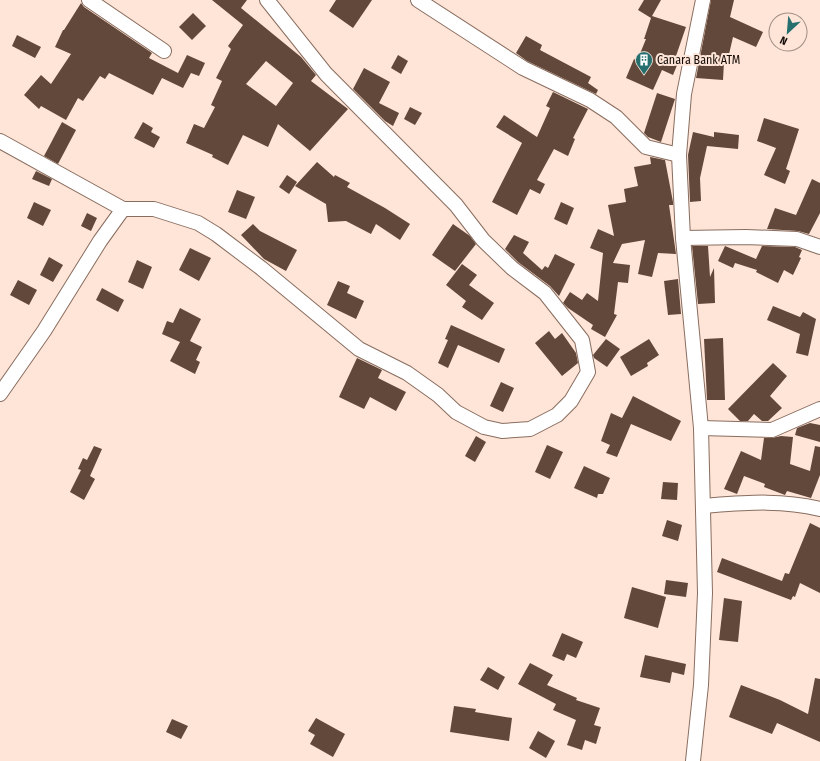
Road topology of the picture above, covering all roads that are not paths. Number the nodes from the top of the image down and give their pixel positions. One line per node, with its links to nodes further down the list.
1 (89, 0): 5 (street)
2 (267, 0): 8 (street)
3 (418, 0): 7 (street)
4 (702, 0): 7 (street)
5 (164, 51)
6 (0, 141): 8 (street)
7 (679, 155): 9 (street)
8 (123, 209): 11 (street)
9 (683, 238): 10 (street); 13 (street)
10 (820, 247)
11 (0, 394)
12 (820, 409): 13 (street)
13 (701, 428): 14 (street)
14 (703, 506): 15 (street); 16 (street)
15 (820, 510)
16 (694, 761)

